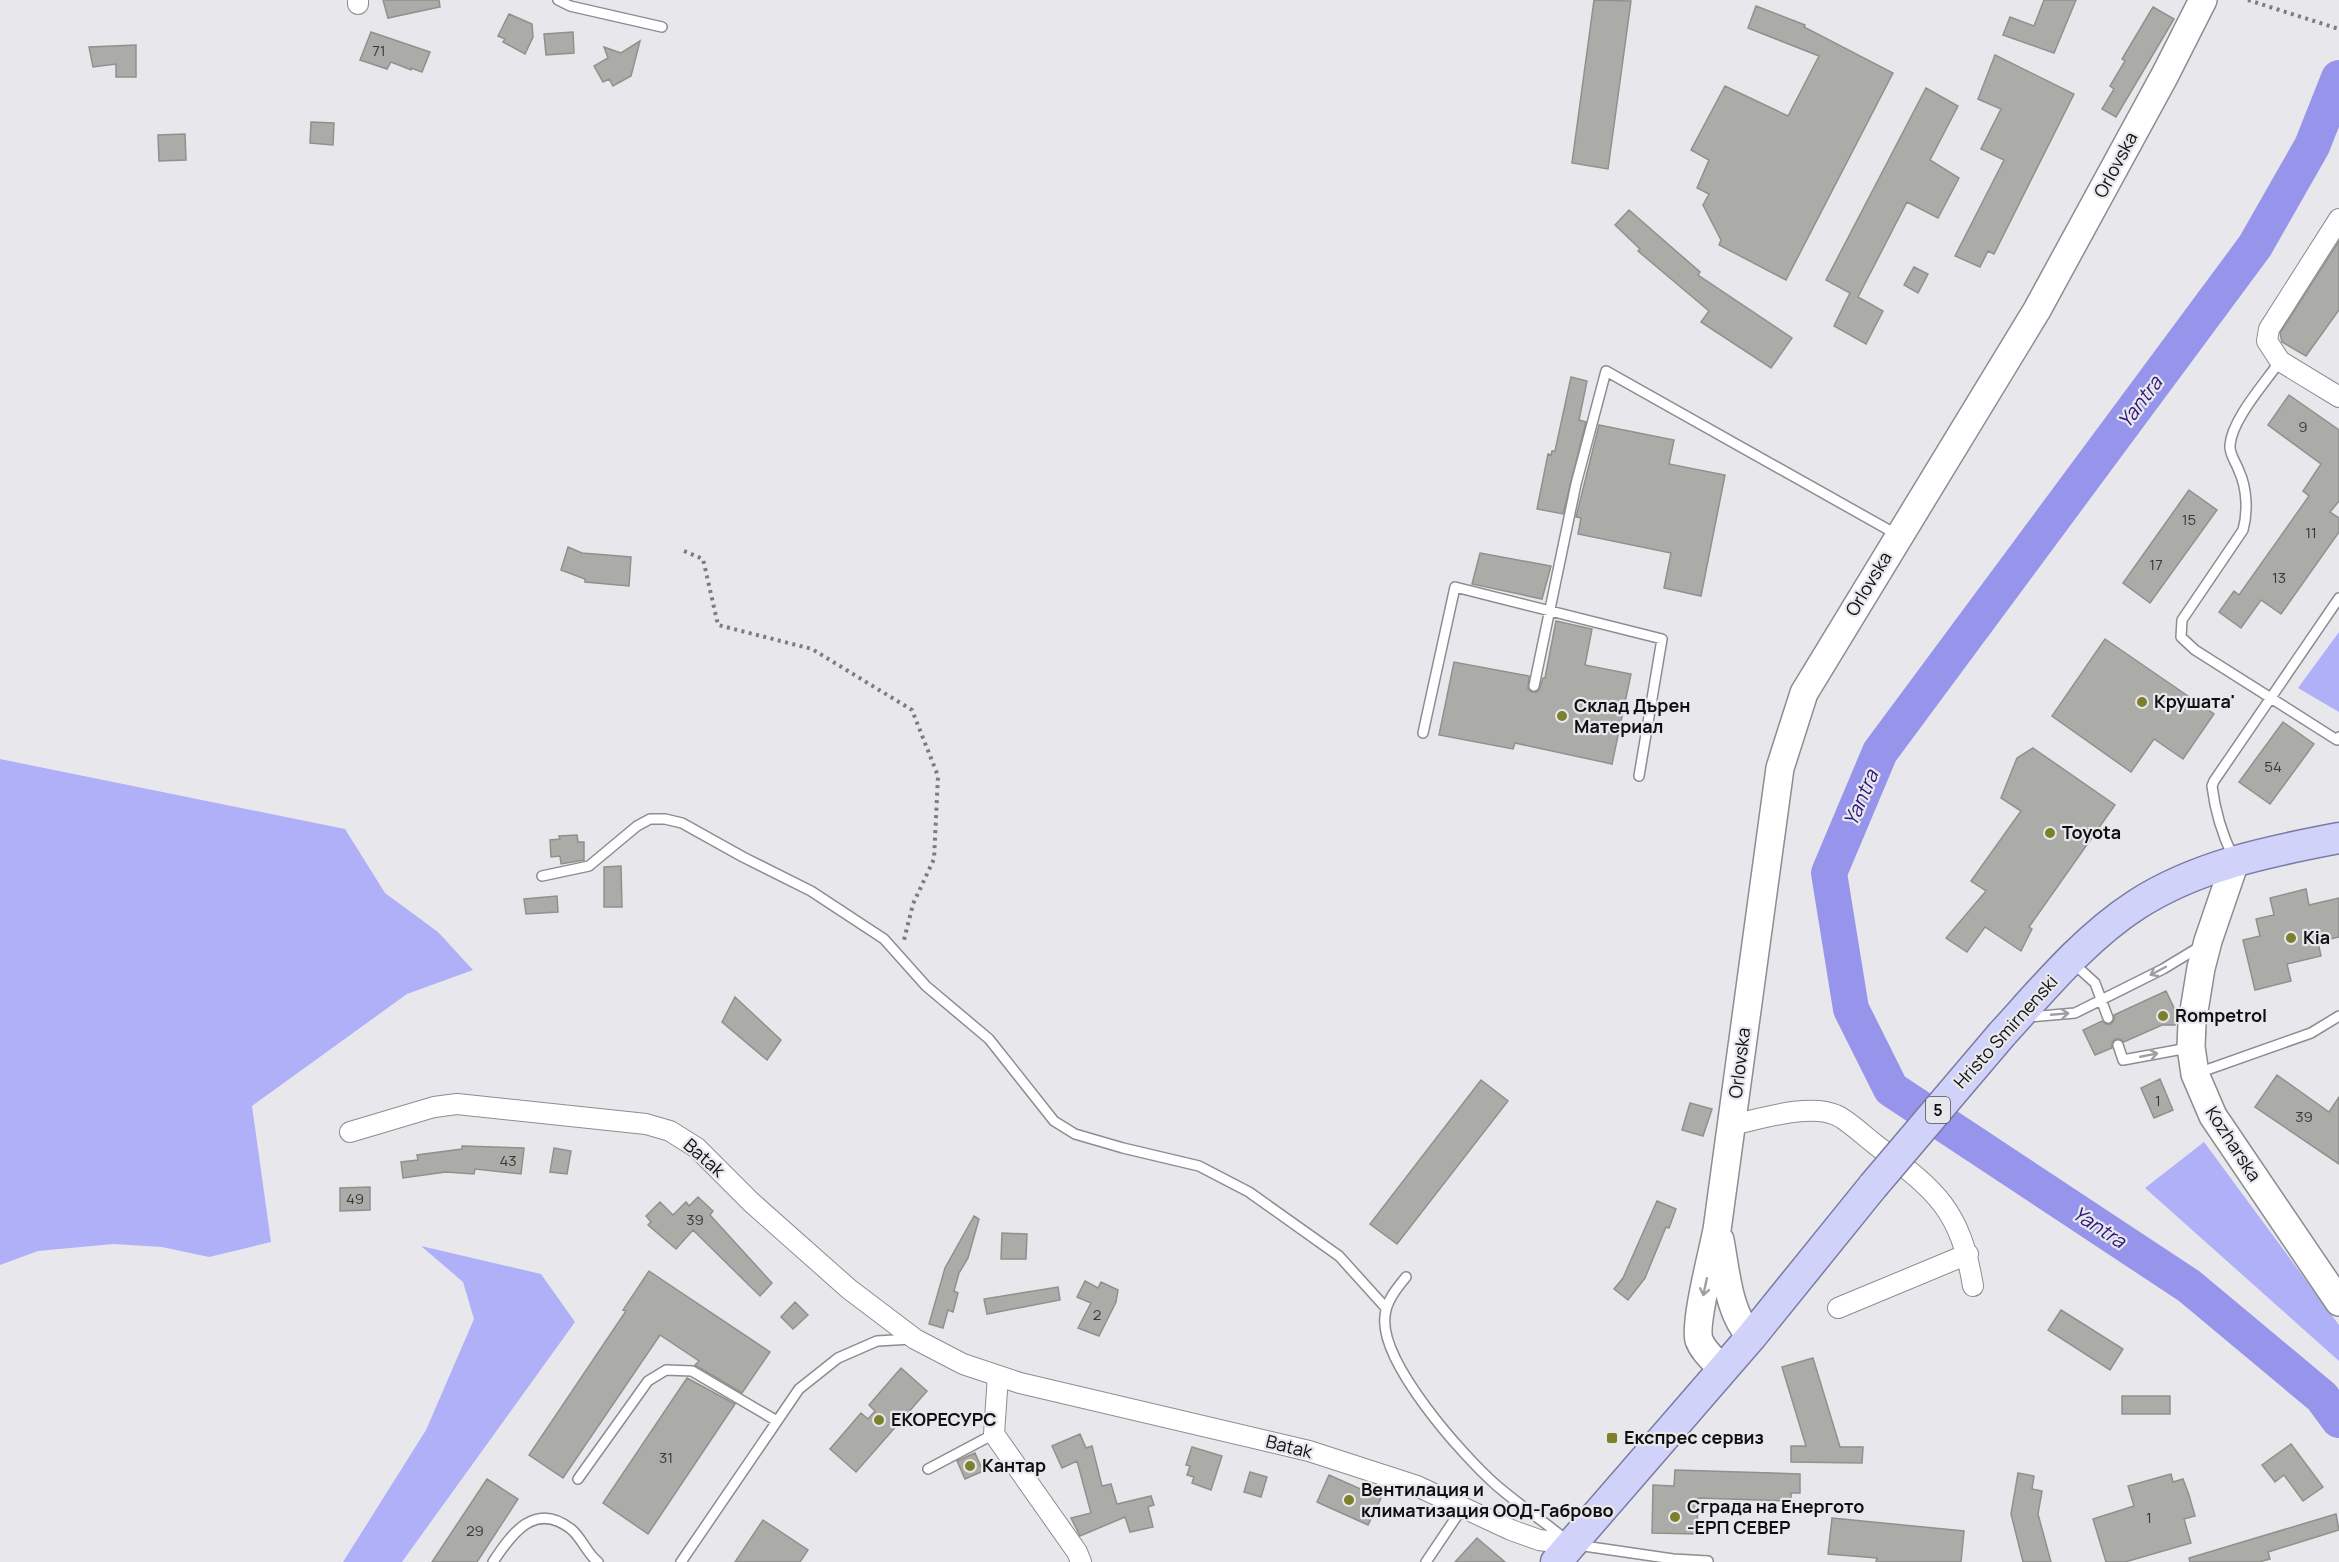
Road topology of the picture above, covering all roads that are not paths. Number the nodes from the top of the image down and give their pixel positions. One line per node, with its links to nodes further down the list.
1 (558, 0): 3 (lane)
2 (2203, 0): 7 (street, Orlovska)
3 (662, 27)
4 (2339, 219): 5 (street)
5 (2280, 361): 6 (street); 11 (lane)
6 (2339, 398)
7 (1898, 535): 9 (lane); 27 (street, Orlovska)
8 (2339, 598): 11 (lane)
9 (1550, 609): 10 (lane); 12 (lane); 14 (lane)
10 (1534, 686)
11 (2270, 699): 13 (lane); 16 (lane)
12 (1423, 733)
13 (2339, 737)
14 (1639, 776)
15 (2339, 838): 16 (main road, Hristo Smirnenski / 5)
16 (2235, 862): 18 (street, Kozharska); 19 (main road, Hristo Smirnenski / 5)
17 (542, 876): 34 (lane)
18 (2208, 941): 20 (lane, one-way to 20); 25 (street, Kozharska)
19 (2071, 961): 20 (lane); 23 (main road, Hristo Smirnenski / 5)
20 (2101, 1000): 22 (lane); 23 (lane, one-way to 20)
21 (2339, 1016): 26 (lane)
22 (2108, 1018)
23 (2009, 1026): 36 (main road, Hristo Smirnenski / 5, bridge)
24 (2118, 1045): 25 (lane, one-way to 25)
25 (2191, 1047): 26 (street, Kozharska)
26 (2195, 1074): 33 (street, Kozharska)
27 (1732, 1125): 29 (street, Orlovska); 30 (street)
28 (350, 1132): 37 (street, Batak)
29 (1717, 1230): 36 (street, Orlovska); 38 (street, Orlovska, one-way to 38)
30 (1968, 1254): 32 (street); 35 (street)
31 (1406, 1277): 34 (lane)
32 (1973, 1286)
33 (2339, 1302)
34 (1386, 1308): 45 (lane)
35 (1838, 1308)
36 (1751, 1337): 38 (main road, 5)
37 (915, 1339): 39 (street, Batak); 40 (lane)
38 (1722, 1369): 45 (main road, 5)
39 (998, 1376): 41 (street); 44 (street, Batak)
40 (777, 1421): 43 (lane); 49 (lane)
41 (994, 1434): 42 (lane); 50 (street)
42 (928, 1469)
43 (578, 1479)
44 (1462, 1507): 45 (street, Batak); 51 (lane)
45 (1564, 1553): 47 (lane)
46 (596, 1561): 48 (lane)
47 (1708, 1561)
48 (494, 1562)
49 (681, 1562)
50 (1081, 1562)
51 (1426, 1562)

